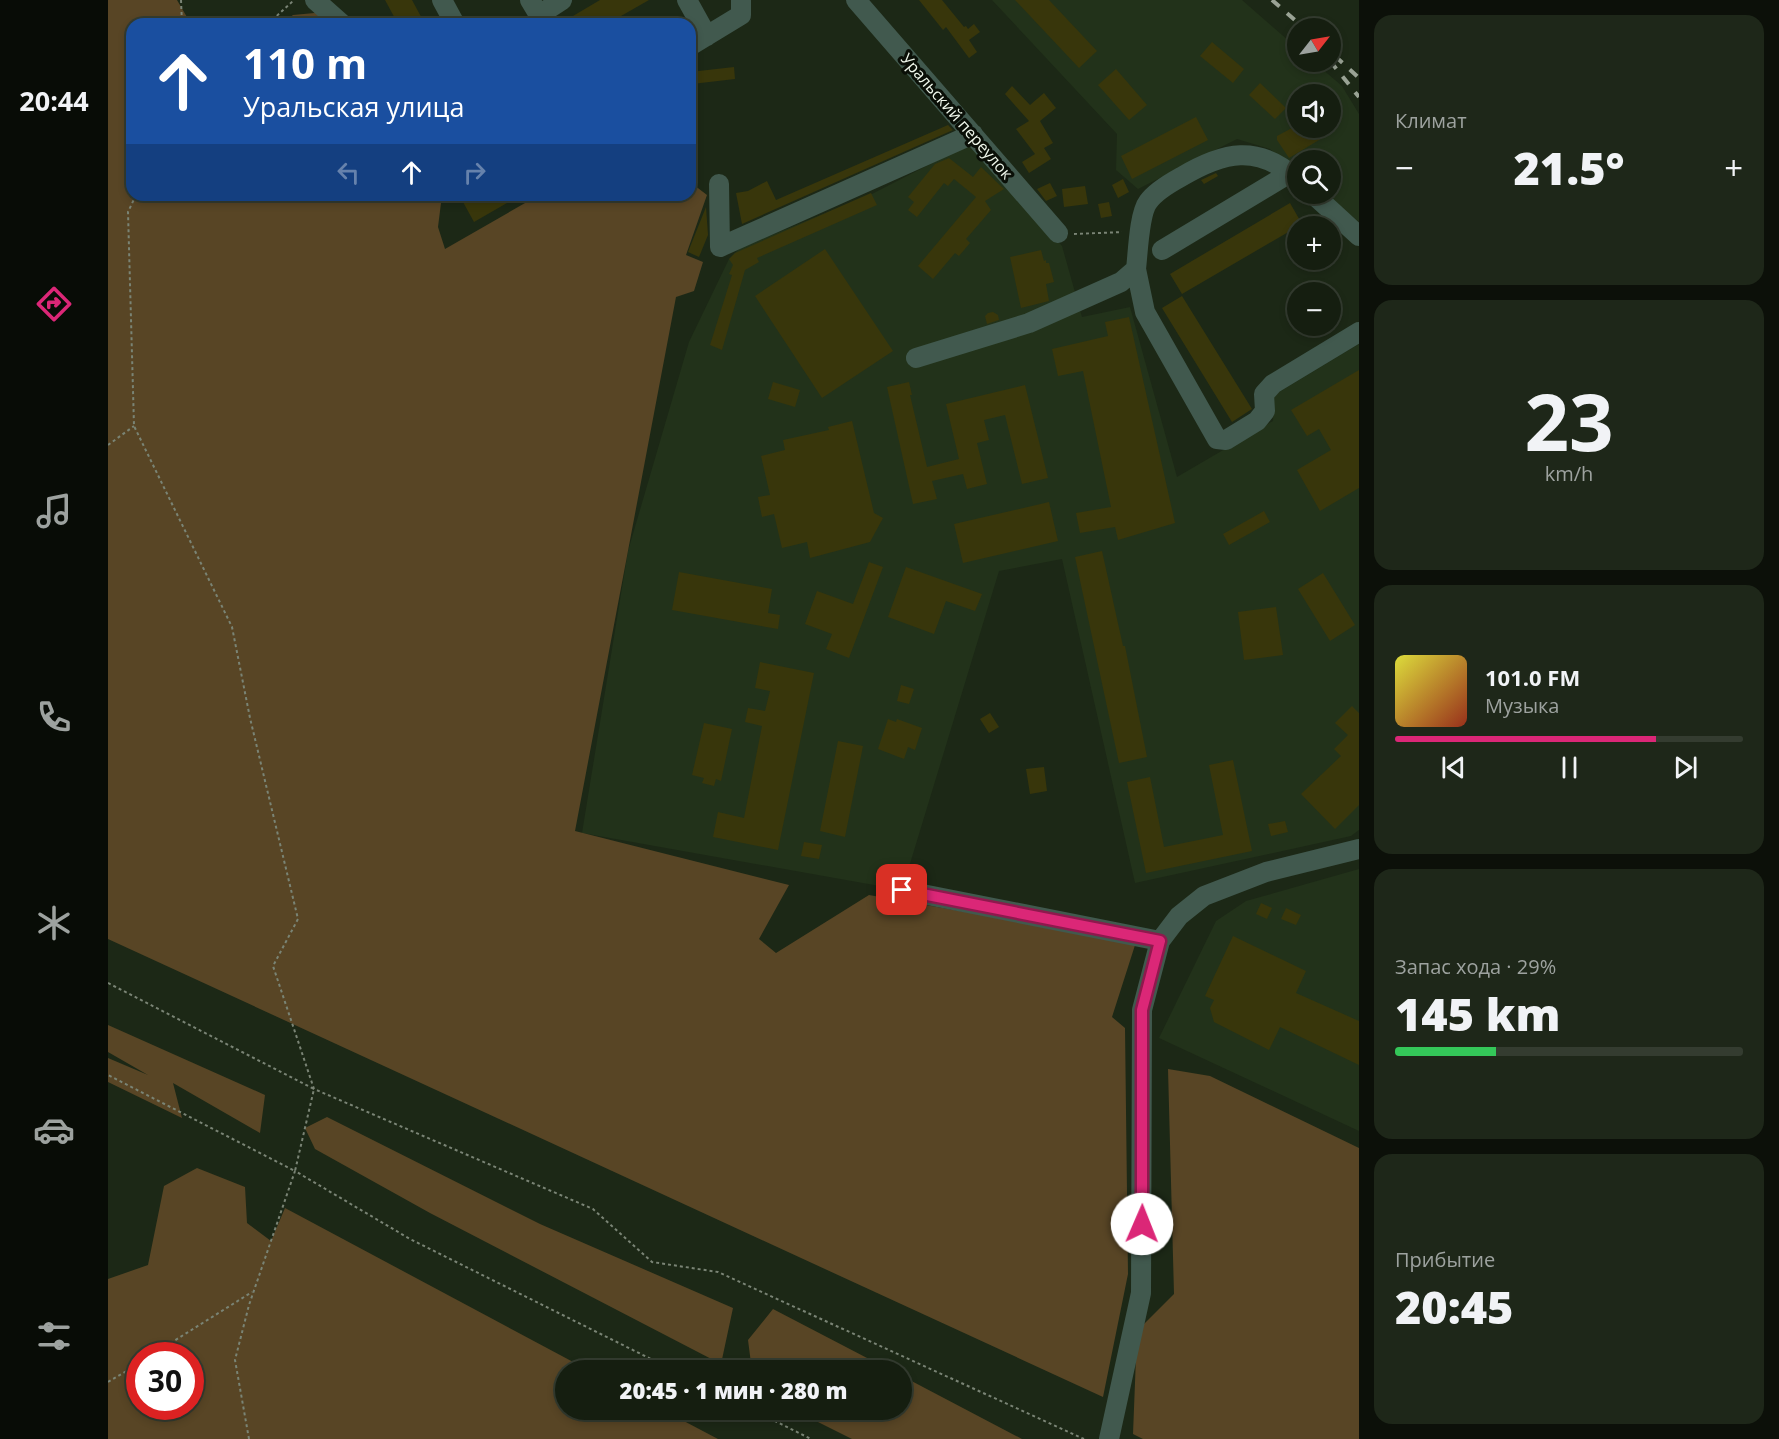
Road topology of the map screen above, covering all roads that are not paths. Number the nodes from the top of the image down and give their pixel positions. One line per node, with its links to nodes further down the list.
1 (315, 0): 8 (street)
2 (442, 0): 9 (street)
3 (562, 0): 7 (street)
4 (687, 0): 10 (street)
5 (856, 0): 12 (street, Уральский переулок)
6 (738, 5): 10 (street)
7 (539, 13)
8 (335, 18)
9 (452, 18)
10 (707, 36): 11 (street)
11 (696, 42)
12 (973, 134): 15 (street); 17 (street, Уральский переулок)
13 (1287, 172): 20 (street)
14 (1287, 180): 19 (street)
15 (718, 184)
16 (1324, 204): 18 (street)
17 (1058, 233)
18 (1359, 236)
19 (1162, 250)
20 (1136, 269): 21 (street); 22 (street)
21 (1359, 332)
22 (916, 358)
23 (1359, 849): 25 (street)
24 (902, 890): 25 (street)
25 (1160, 941): 26 (street)
26 (1109, 1439)

